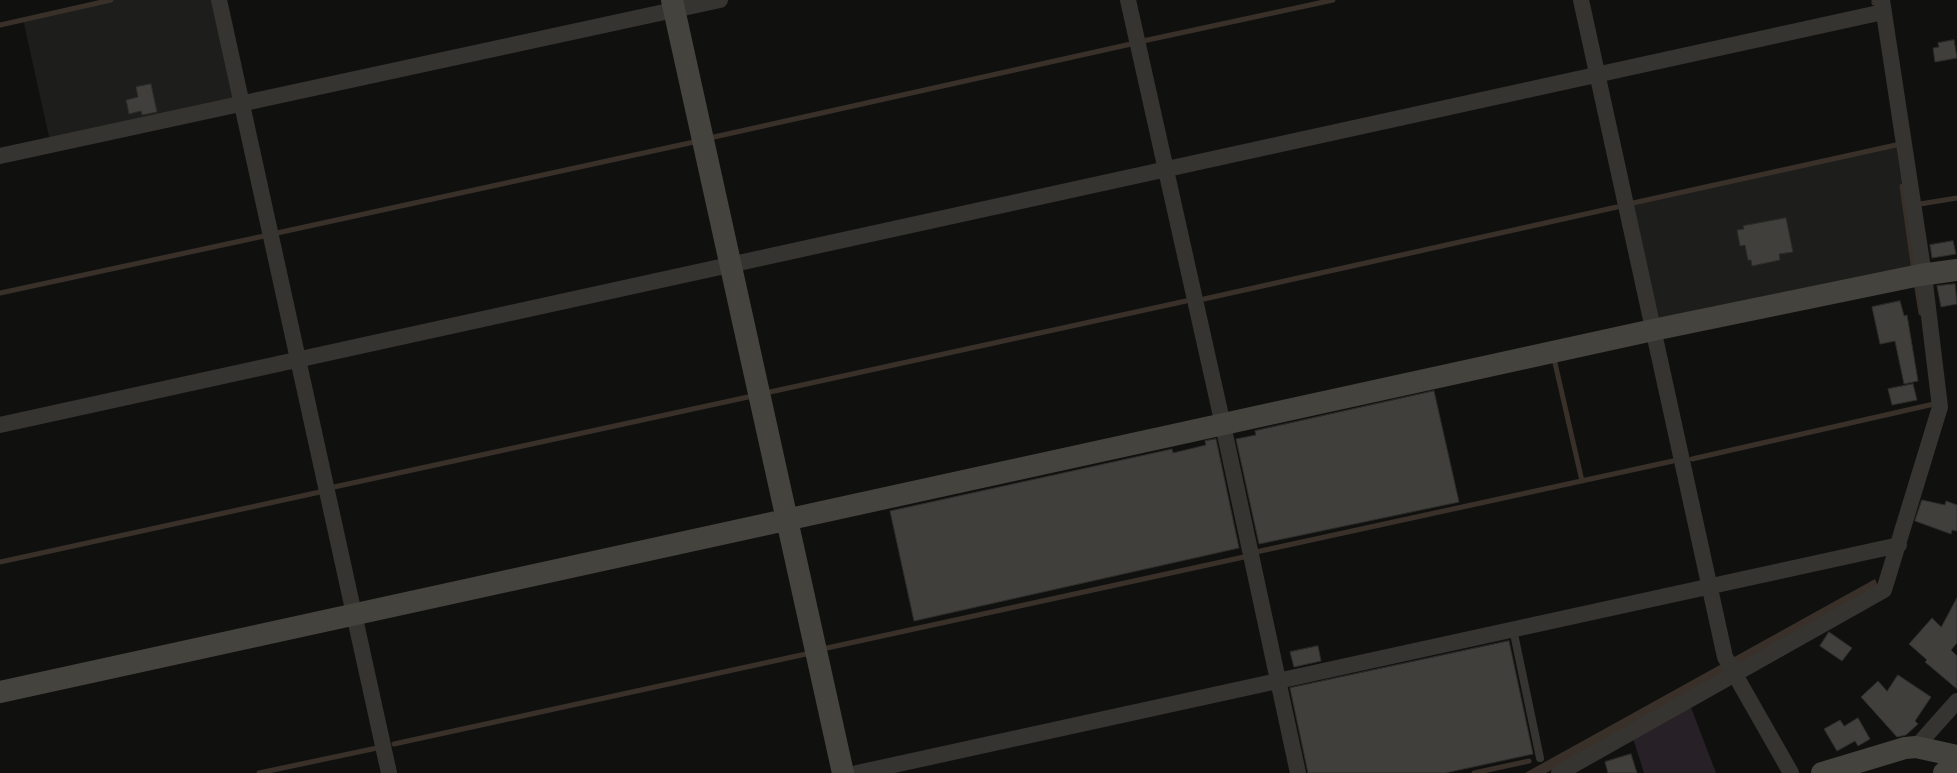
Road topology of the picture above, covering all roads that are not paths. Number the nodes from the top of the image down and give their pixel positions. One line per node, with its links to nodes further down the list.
1 (219, 0): 8 (street)
2 (720, 0): 5 (street)
3 (1128, 0): 10 (street)
4 (1581, 0): 7 (street)
5 (673, 5): 8 (street); 11 (street)
6 (1882, 6): 7 (street); 13 (street)
7 (1598, 75): 10 (street); 14 (street)
8 (242, 104): 9 (street); 15 (street)
9 (0, 156)
10 (1166, 168): 11 (street); 17 (street)
11 (730, 265): 15 (street); 18 (street)
12 (1957, 270): 13 (street)
13 (1918, 276): 14 (street); 19 (street)
14 (1653, 330): 17 (street); 20 (street)
15 (299, 360): 16 (street); 21 (street)
16 (0, 425)
17 (1223, 425): 18 (street); 24 (street)
18 (787, 519): 21 (street); 32 (street)
19 (1899, 545): 20 (street); 23 (street)
20 (1710, 586): 22 (street); 23 (street)
21 (354, 614): 25 (street); 31 (street)
22 (1513, 629): 24 (street); 29 (lane)
23 (1731, 667): 35 (street); 36 (street)
24 (1278, 680): 33 (street); 34 (street)
25 (0, 692)
26 (1957, 701): 27 (street)
27 (1916, 747): 28 (street); 37 (street)
28 (1957, 756)
29 (1540, 758)
30 (1957, 762): 38 (street)
31 (389, 773)
32 (843, 773)
33 (857, 773)
34 (1298, 773)
35 (1559, 773)
36 (1791, 773)
37 (1822, 773)
38 (1944, 773)

